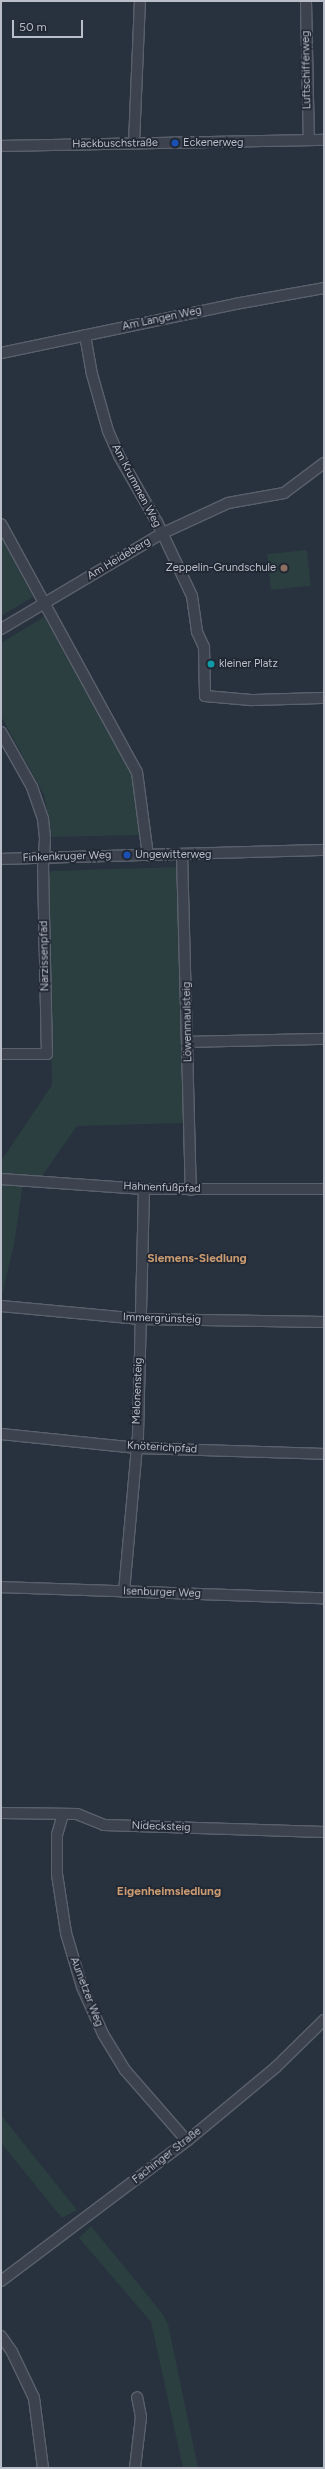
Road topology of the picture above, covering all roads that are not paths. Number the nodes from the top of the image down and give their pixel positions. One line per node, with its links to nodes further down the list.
1 (140, 1): 5 (street)
2 (306, 1): 3 (street, Luftschifferweg)
3 (308, 140): 4 (street, Hackbuschstraße); 5 (street, Hackbuschstraße)
4 (324, 140)
5 (134, 143): 6 (street, Hackbuschstraße)
6 (1, 146)
7 (324, 288): 8 (street, Am Langen Weg)
8 (85, 335): 9 (street, Am Langen Weg); 12 (street, Am Krummen Weg)
9 (1, 353)
10 (324, 463): 12 (street, Am Heideberg)
11 (1, 524): 13 (street)
12 (161, 534): 13 (street, Am Heideberg); 15 (street, Am Krummen Weg)
13 (44, 603): 14 (street, Am Heideberg); 18 (street)
14 (1, 629)
15 (324, 698)
16 (1, 732): 20 (street)
17 (324, 850): 19 (street, Finkenkruger Weg)
18 (148, 854): 19 (street, Finkenkruger Weg); 20 (street, Finkenkruger Weg)
19 (182, 854): 23 (street, Löwenmaulsteig)
20 (45, 858): 21 (street, Finkenkruger Weg); 24 (street, Narzissenpfad)
21 (1, 859)
22 (324, 1039): 23 (street)
23 (188, 1042): 27 (street, Löwenmaulsteig)
24 (1, 1054)
25 (1, 1179): 26 (street, Hahnenfußpfad)
26 (144, 1189): 27 (street, Hahnenfußpfad); 30 (street, Melonensteig)
27 (191, 1190): 28 (street, Hahnenfußpfad)
28 (324, 1190)
29 (1, 1306): 30 (street, Immergrünsteig)
30 (140, 1320): 31 (street, Immergrünsteig); 33 (street, Melonensteig)
31 (324, 1322)
32 (1, 1434): 33 (street, Knöterichpfad)
33 (137, 1448): 34 (street, Knöterichpfad); 36 (street, Melonensteig)
34 (324, 1454)
35 (1, 1587): 36 (street, Isenburger Weg)
36 (124, 1592): 37 (street, Isenburger Weg)
37 (324, 1598)
38 (1, 1813): 39 (street, Nidecksteig)
39 (63, 1814): 40 (street, Nidecksteig); 42 (street, Aumetzer Weg)
40 (324, 1832)
41 (324, 2020): 42 (street, Fachinger Straße)
42 (187, 2141): 43 (street, Fachinger Straße)
43 (1, 2281)
44 (1, 2336): 46 (street)
45 (137, 2397): 47 (street)
46 (43, 2468)
47 (135, 2468)

